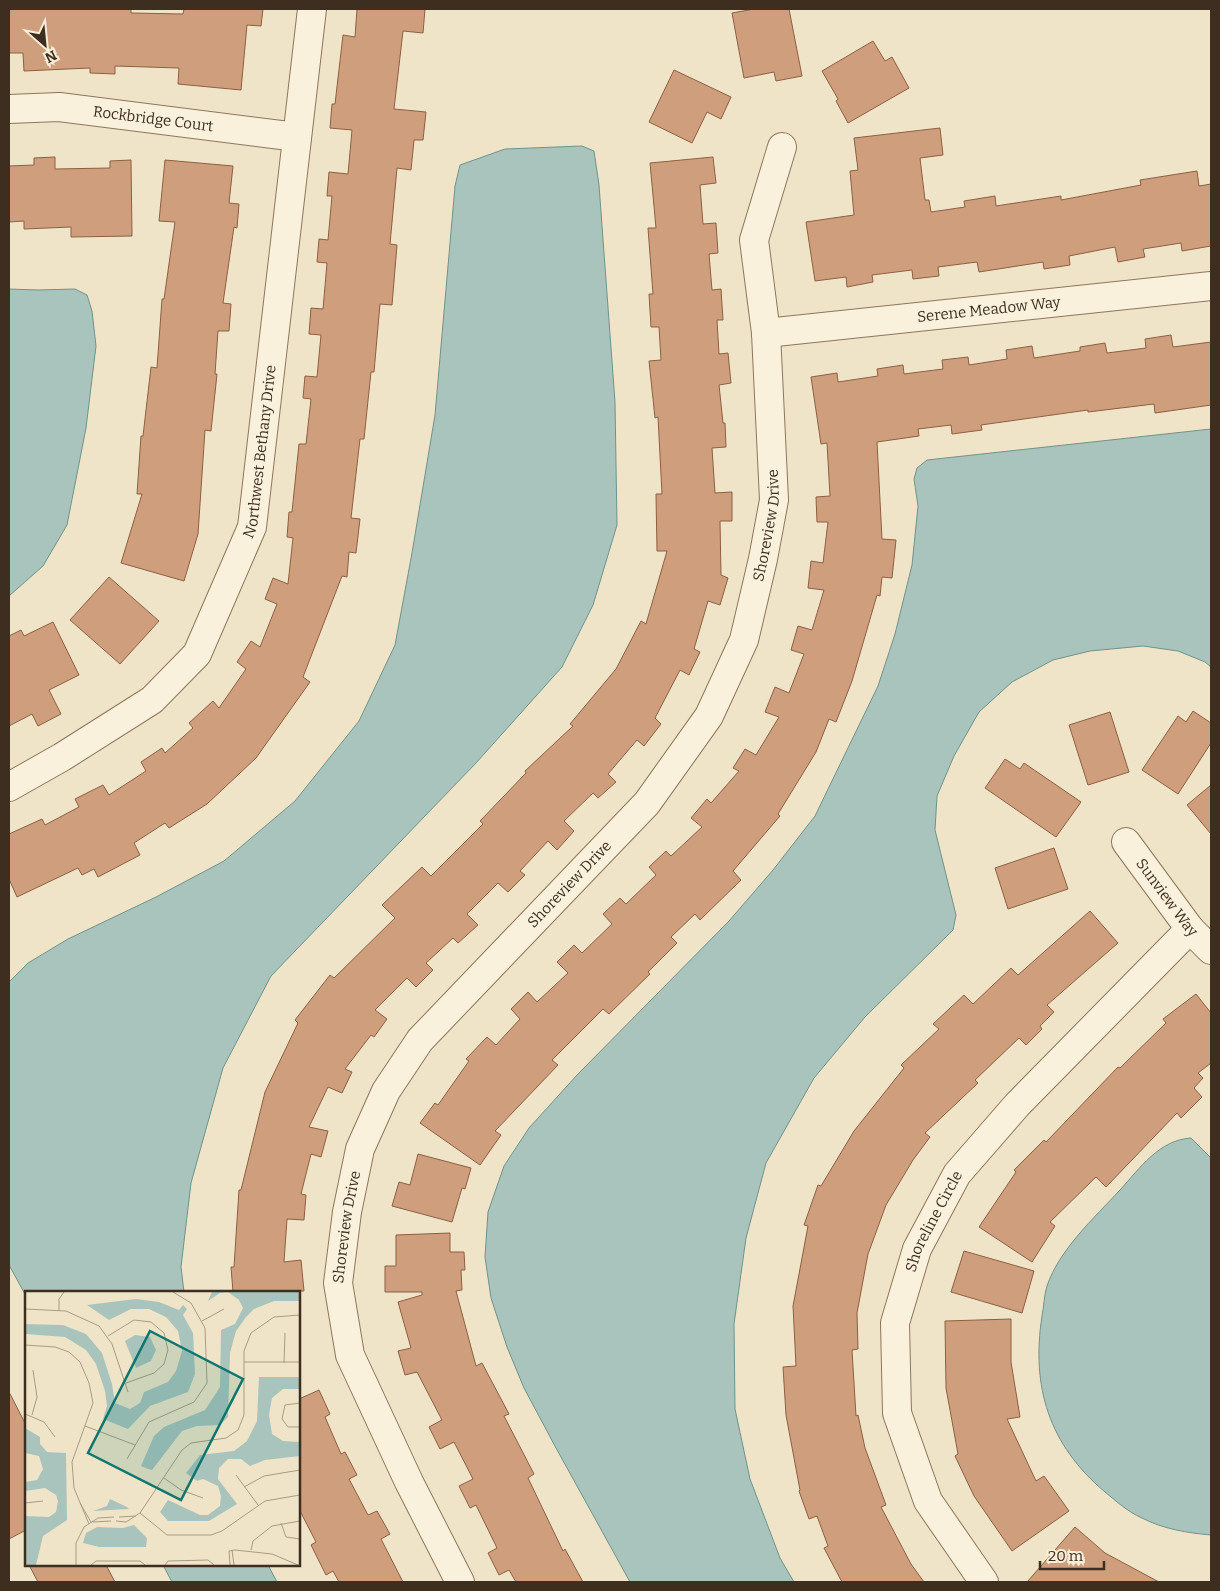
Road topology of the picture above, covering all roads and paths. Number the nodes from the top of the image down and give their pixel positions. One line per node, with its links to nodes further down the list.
1 (312, 9): 3 (street, Northwest Bethany Drive)
2 (9, 109): 3 (street, Rockbridge Court)
3 (297, 137): 7 (street, Northwest Bethany Drive)
4 (782, 147): 6 (street, Shoreview Drive)
5 (1211, 286): 6 (street, Serene Meadow Way)
6 (766, 333): 11 (street, Shoreview Drive)
7 (9, 787)
8 (1126, 842): 9 (street, Sunview Way)
9 (1190, 930): 10 (street, Sunview Way); 12 (street, Shoreline Circle)
10 (1211, 950)
11 (460, 1582)
12 (984, 1582)

